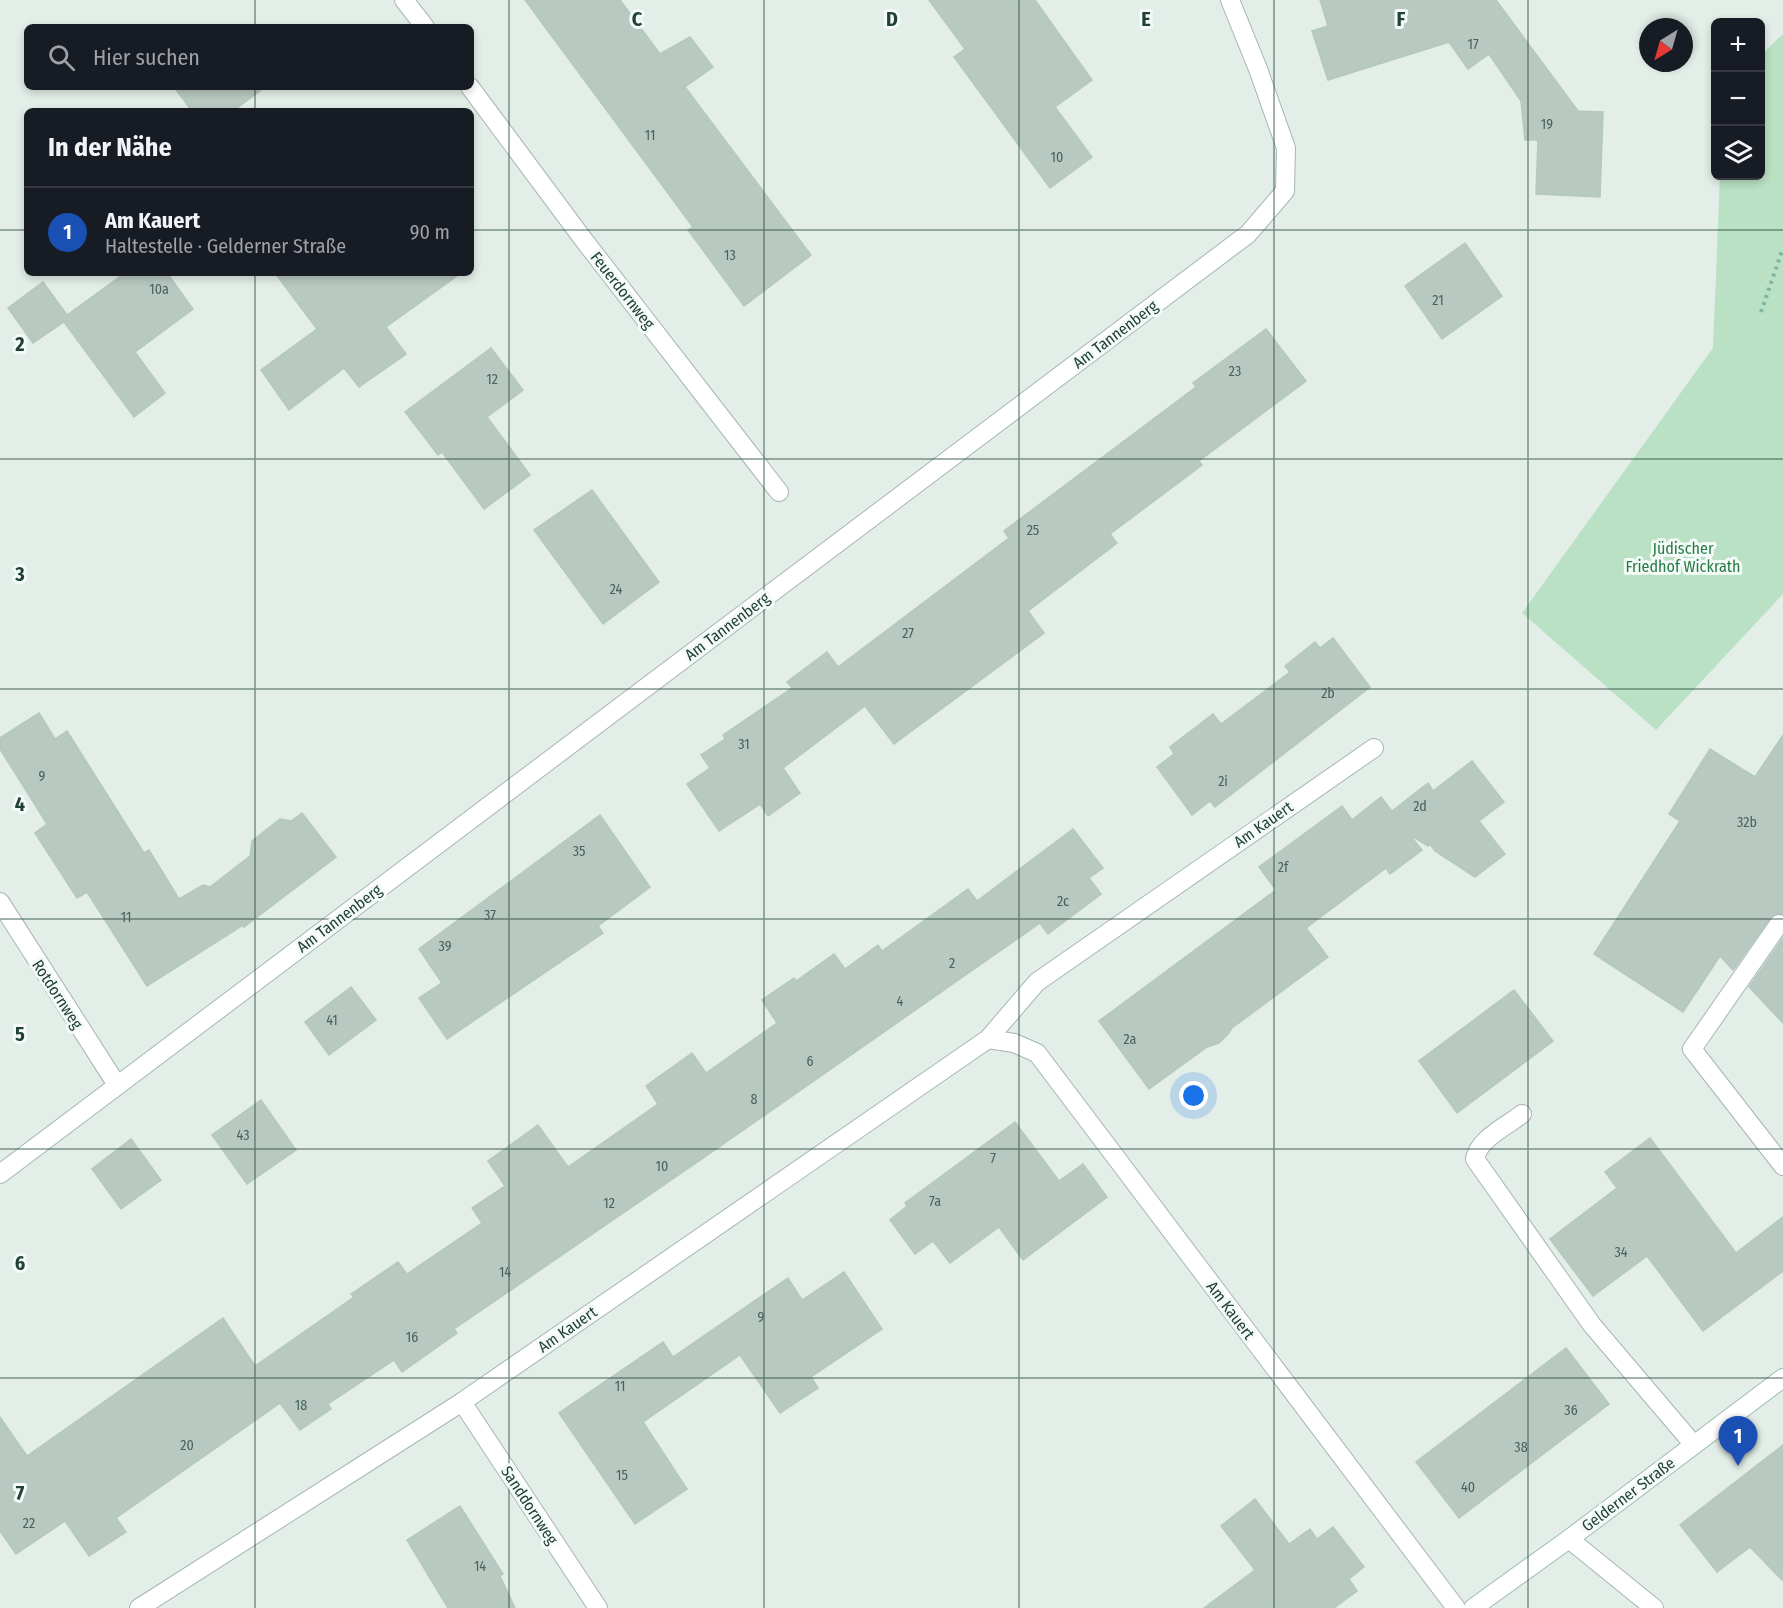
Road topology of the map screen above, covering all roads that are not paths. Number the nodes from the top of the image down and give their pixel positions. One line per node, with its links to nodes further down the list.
1 (404, 0): 3 (street)
2 (1230, 0): 10 (street, Am Tannenberg)
3 (423, 24)
4 (472, 90): 5 (street, Feuerdornweg)
5 (779, 492)
6 (1374, 748): 9 (street, Am Kauert)
7 (0, 902): 10 (street, Rotdornweg)
8 (1779, 924): 12 (street)
9 (988, 1039): 15 (street, Am Kauert); 20 (street, Am Kauert)
10 (117, 1085): 13 (street, Am Tannenberg)
11 (1522, 1114): 16 (street)
12 (1783, 1166)
13 (0, 1174)
14 (1783, 1378): 16 (street, Gelderner Straße)
15 (462, 1402): 18 (street, Am Kauert); 19 (street, Sanddornweg)
16 (1694, 1445): 17 (street, Gelderner Straße)
17 (1569, 1539): 21 (street, Gelderner Straße); 22 (street)
18 (139, 1608)
19 (598, 1608)
20 (1456, 1608)
21 (1473, 1608)
22 (1654, 1608)

